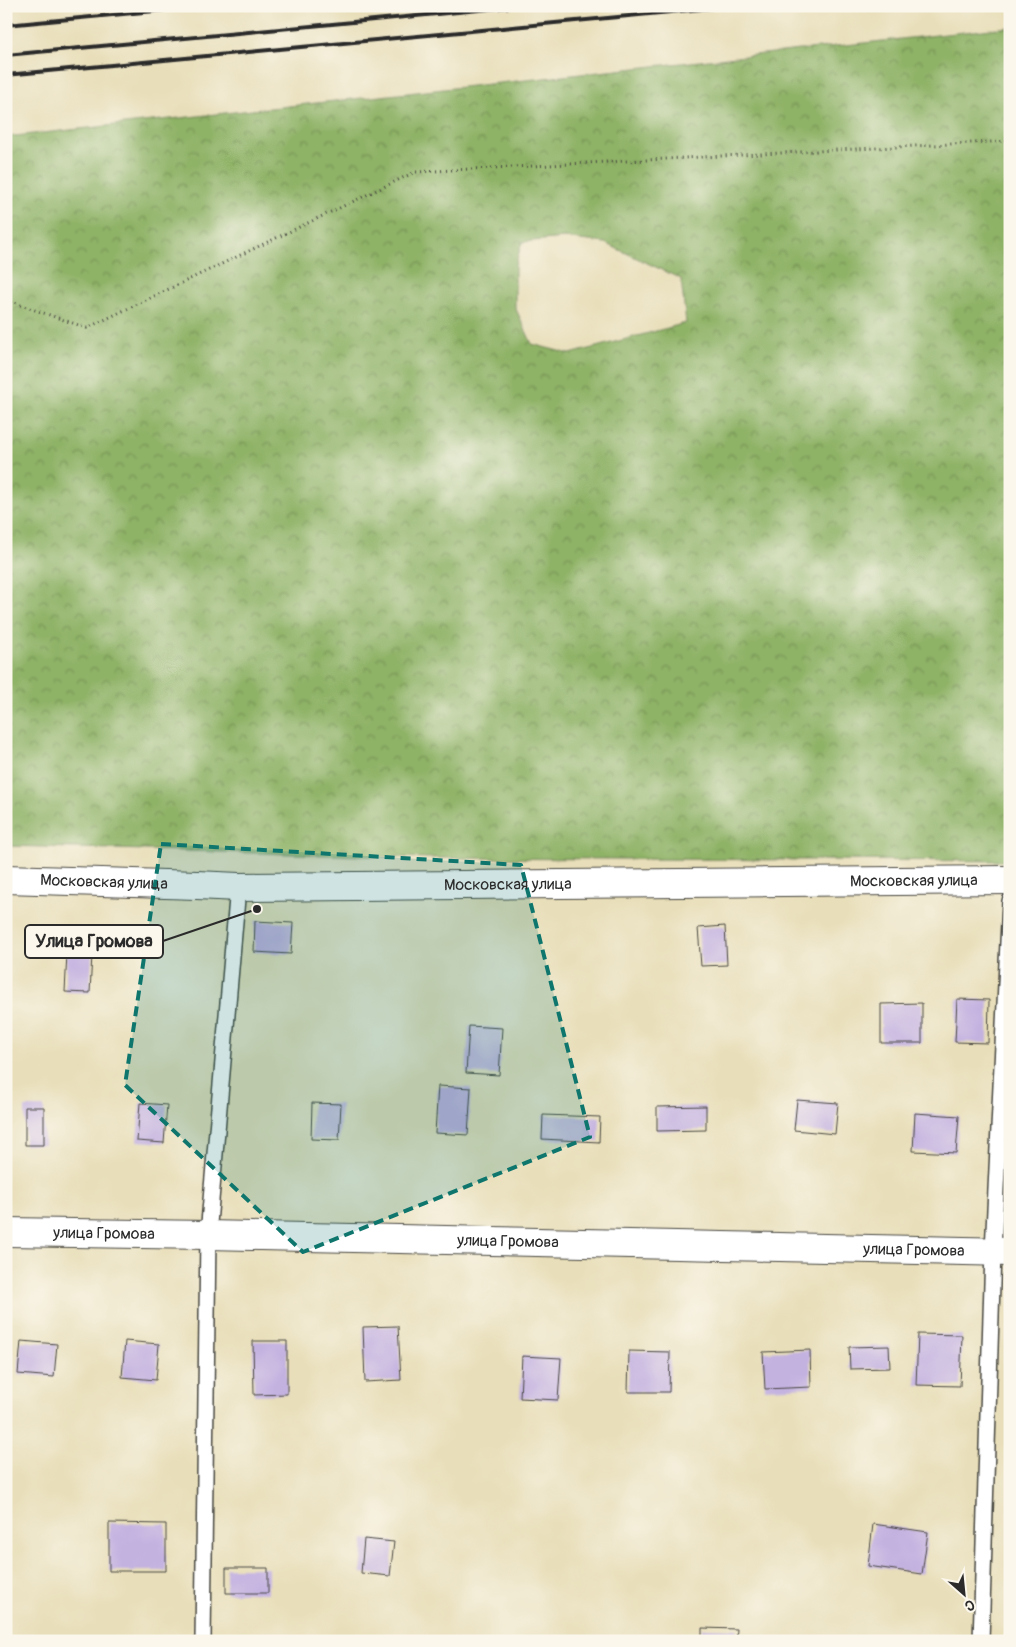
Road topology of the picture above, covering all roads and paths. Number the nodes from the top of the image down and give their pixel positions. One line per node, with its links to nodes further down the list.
1 (1010, 141): 2 (path)
2 (6, 300)
3 (6, 879): 5 (street, Московская улица)
4 (1010, 880): 5 (street, Московская улица)
5 (238, 887): 8 (lane)
6 (1010, 901): 9 (lane)
7 (6, 1232): 8 (street, улица Громова)
8 (208, 1235): 9 (street, улица Громова); 10 (lane)
9 (1002, 1252): 11 (lane)
10 (203, 1641)
11 (981, 1641)

